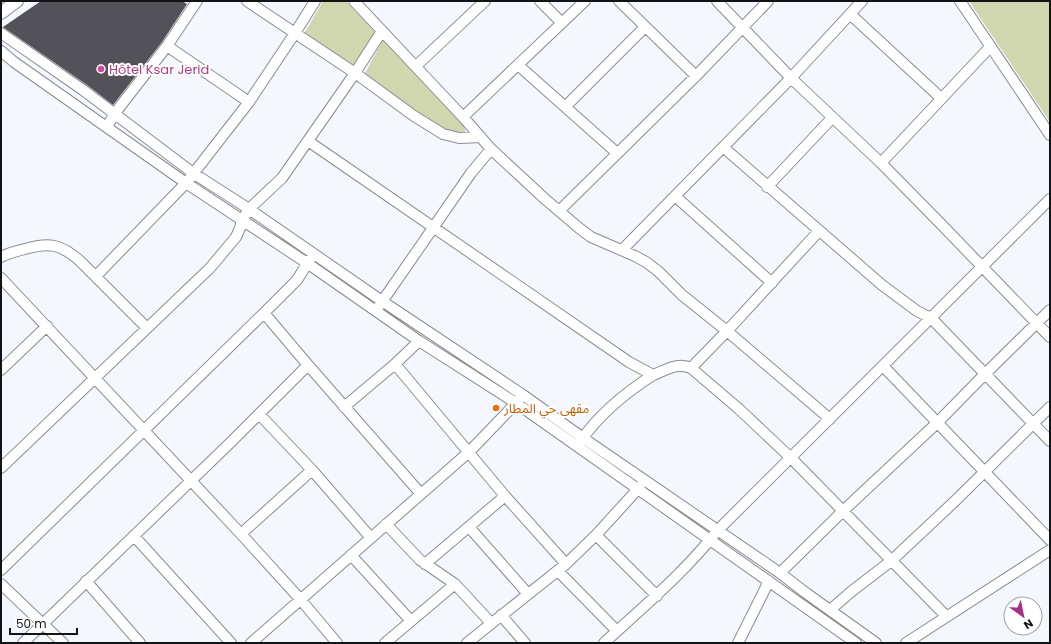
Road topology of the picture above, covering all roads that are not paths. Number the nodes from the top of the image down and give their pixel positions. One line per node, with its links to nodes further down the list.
1 (17, 1): 14 (main road)
2 (197, 1): 22 (street)
3 (246, 1): 21 (street)
4 (315, 1): 21 (street)
5 (354, 1): 19 (street)
6 (485, 1): 28 (street)
7 (540, 1): 16 (street)
8 (585, 1): 16 (street)
9 (619, 1): 17 (street)
10 (717, 1): 18 (street)
11 (768, 1): 18 (street)
12 (862, 1): 15 (street)
13 (960, 1): 23 (street)
14 (1, 13)
15 (850, 14): 31 (street); 33 (street)
16 (562, 23): 27 (street)
17 (645, 27): 30 (street); 36 (street)
18 (743, 28): 30 (street); 31 (street)
19 (382, 31): 28 (street); 29 (street)
20 (1, 33): 24 (street)
21 (295, 33): 29 (street); 34 (street)
22 (167, 46): 34 (street); 37 (street)
23 (990, 47): 33 (street); 41 (street)
24 (24, 49): 26 (street); 32 (street)
25 (1, 51): 26 (street)
26 (14, 62): 35 (street)
27 (518, 65): 36 (street); 38 (street)
28 (416, 66): 38 (street)
29 (355, 73): 42 (street); 43 (street)
30 (696, 76): 46 (street)
31 (791, 78): 39 (street); 44 (street)
32 (83, 90): 35 (street); 37 (street)
33 (941, 98): 47 (street)
34 (249, 102): 48 (street)
35 (74, 104): 40 (street)
36 (566, 106): 46 (street)
37 (115, 113): 40 (street); 48 (street)
38 (464, 117): 42 (street)
39 (832, 118): 47 (street); 50 (street)
40 (107, 127): 49 (street)
41 (1050, 135)
42 (480, 137): 45 (street)
43 (308, 141): 53 (street); 56 (street)
44 (722, 147): 50 (street); 51 (street)
45 (492, 149): 54 (street); 56 (street)
46 (617, 153): 54 (street)
47 (881, 163): 62 (street)
48 (193, 173): 49 (street); 53 (street)
49 (186, 183): 55 (street); 63 (street)
50 (767, 187): 57 (street)
51 (675, 196): 58 (street); 65 (street)
52 (1050, 199): 62 (street)
53 (249, 209): 55 (street); 59 (street)
54 (559, 211): 58 (street)
55 (242, 220): 61 (street); 73 (street)
56 (433, 228): 66 (street); 83 (street)
57 (819, 231): 65 (street); 70 (street)
58 (622, 250): 74 (street)
59 (314, 254): 61 (street); 66 (street)
60 (1, 257): 63 (street)
61 (307, 263): 68 (street); 69 (street)
62 (982, 267): 70 (street); 71 (street)
63 (96, 276): 73 (street)
64 (1, 278): 72 (street)
65 (772, 283): 74 (street)
66 (382, 301): 68 (street); 85 (street)
67 (1050, 310): 71 (street)
68 (375, 311): 76 (street)
69 (264, 314): 78 (street); 93 (street)
70 (931, 318): 79 (street); 82 (street)
71 (1036, 323): 75 (street); 82 (street)
72 (48, 326): 81 (street); 84 (street)
73 (147, 328): 84 (street)
74 (727, 331): 80 (street); 90 (street)
75 (1050, 337)
76 (419, 341): 77 (street); 86 (street)
77 (395, 364): 87 (street); 96 (street)
78 (308, 366): 87 (street); 89 (street)
79 (883, 366): 90 (street); 91 (street)
80 (691, 368): 83 (street); 97 (street)
81 (1, 370)
82 (985, 374): 91 (street); 92 (street)
83 (653, 375): 95 (street)
84 (94, 378): 93 (street); 98 (street)
85 (523, 395): 86 (street); 95 (street)
86 (516, 404): 95 (street); 96 (street)
87 (344, 407): 104 (street)
88 (1050, 407): 92 (street)
89 (259, 414): 99 (street); 102 (street)
90 (830, 419): 97 (street)
91 (937, 423): 100 (street); 106 (street)
92 (1033, 424): 94 (street); 100 (street)
93 (144, 431): 102 (street); 121 (street)
94 (1050, 441)
95 (580, 442): 101 (street); 103 (street)
96 (469, 452): 104 (street); 105 (street)
97 (791, 458): 106 (street); 109 (street)
98 (1, 468)
99 (312, 470): 110 (street); 113 (street)
100 (983, 472): 115 (street); 118 (street)
101 (643, 479): 103 (street); 109 (street)
102 (191, 481): 110 (street); 112 (street)
103 (638, 490): 111 (street); 114 (street)
104 (421, 494): 107 (street)
105 (505, 496): 108 (street); 120 (street)
106 (842, 511): 118 (street); 122 (street)
107 (386, 524): 113 (street); 119 (street)
108 (469, 526): 119 (street); 128 (street)
109 (718, 530): 114 (street); 122 (street)
110 (241, 534): 130 (street)
111 (596, 535): 120 (street); 129 (street)
112 (134, 536): 123 (street); 142 (street)
113 (371, 538): 117 (street)
114 (710, 540): 124 (street); 129 (street)
115 (1050, 540)
116 (1050, 550): 134 (street)
117 (351, 555): 130 (street); 135 (street)
118 (891, 561): 132 (street); 134 (street)
119 (425, 564): 126 (street)
120 (562, 567): 128 (street); 138 (street)
121 (1, 570)
122 (780, 573): 127 (street)
123 (86, 581): 136 (street); 141 (street)
124 (769, 581): 131 (street); 149 (street)
125 (1, 584): 136 (street)
126 (455, 584): 135 (street); 137 (street)
127 (806, 593): 131 (street); 132 (street)
128 (528, 594): 133 (street)
129 (656, 596): 138 (street)
130 (301, 600): 143 (street); 144 (street)
131 (800, 603): 150 (street)
132 (830, 610): 151 (street)
133 (501, 615): 137 (street); 147 (street)
134 (946, 616): 152 (street)
135 (411, 621): 145 (street)
136 (43, 623): 139 (street); 140 (street)
137 (491, 623): 146 (street)
138 (617, 631): 148 (street)
139 (23, 643)
140 (63, 643)
141 (140, 643)
142 (231, 643)
143 (251, 643)
144 (337, 643)
145 (385, 643)
146 (467, 643)
147 (526, 643)
148 (604, 643)
149 (738, 643)
150 (856, 643)
151 (876, 643)
152 (906, 643)

